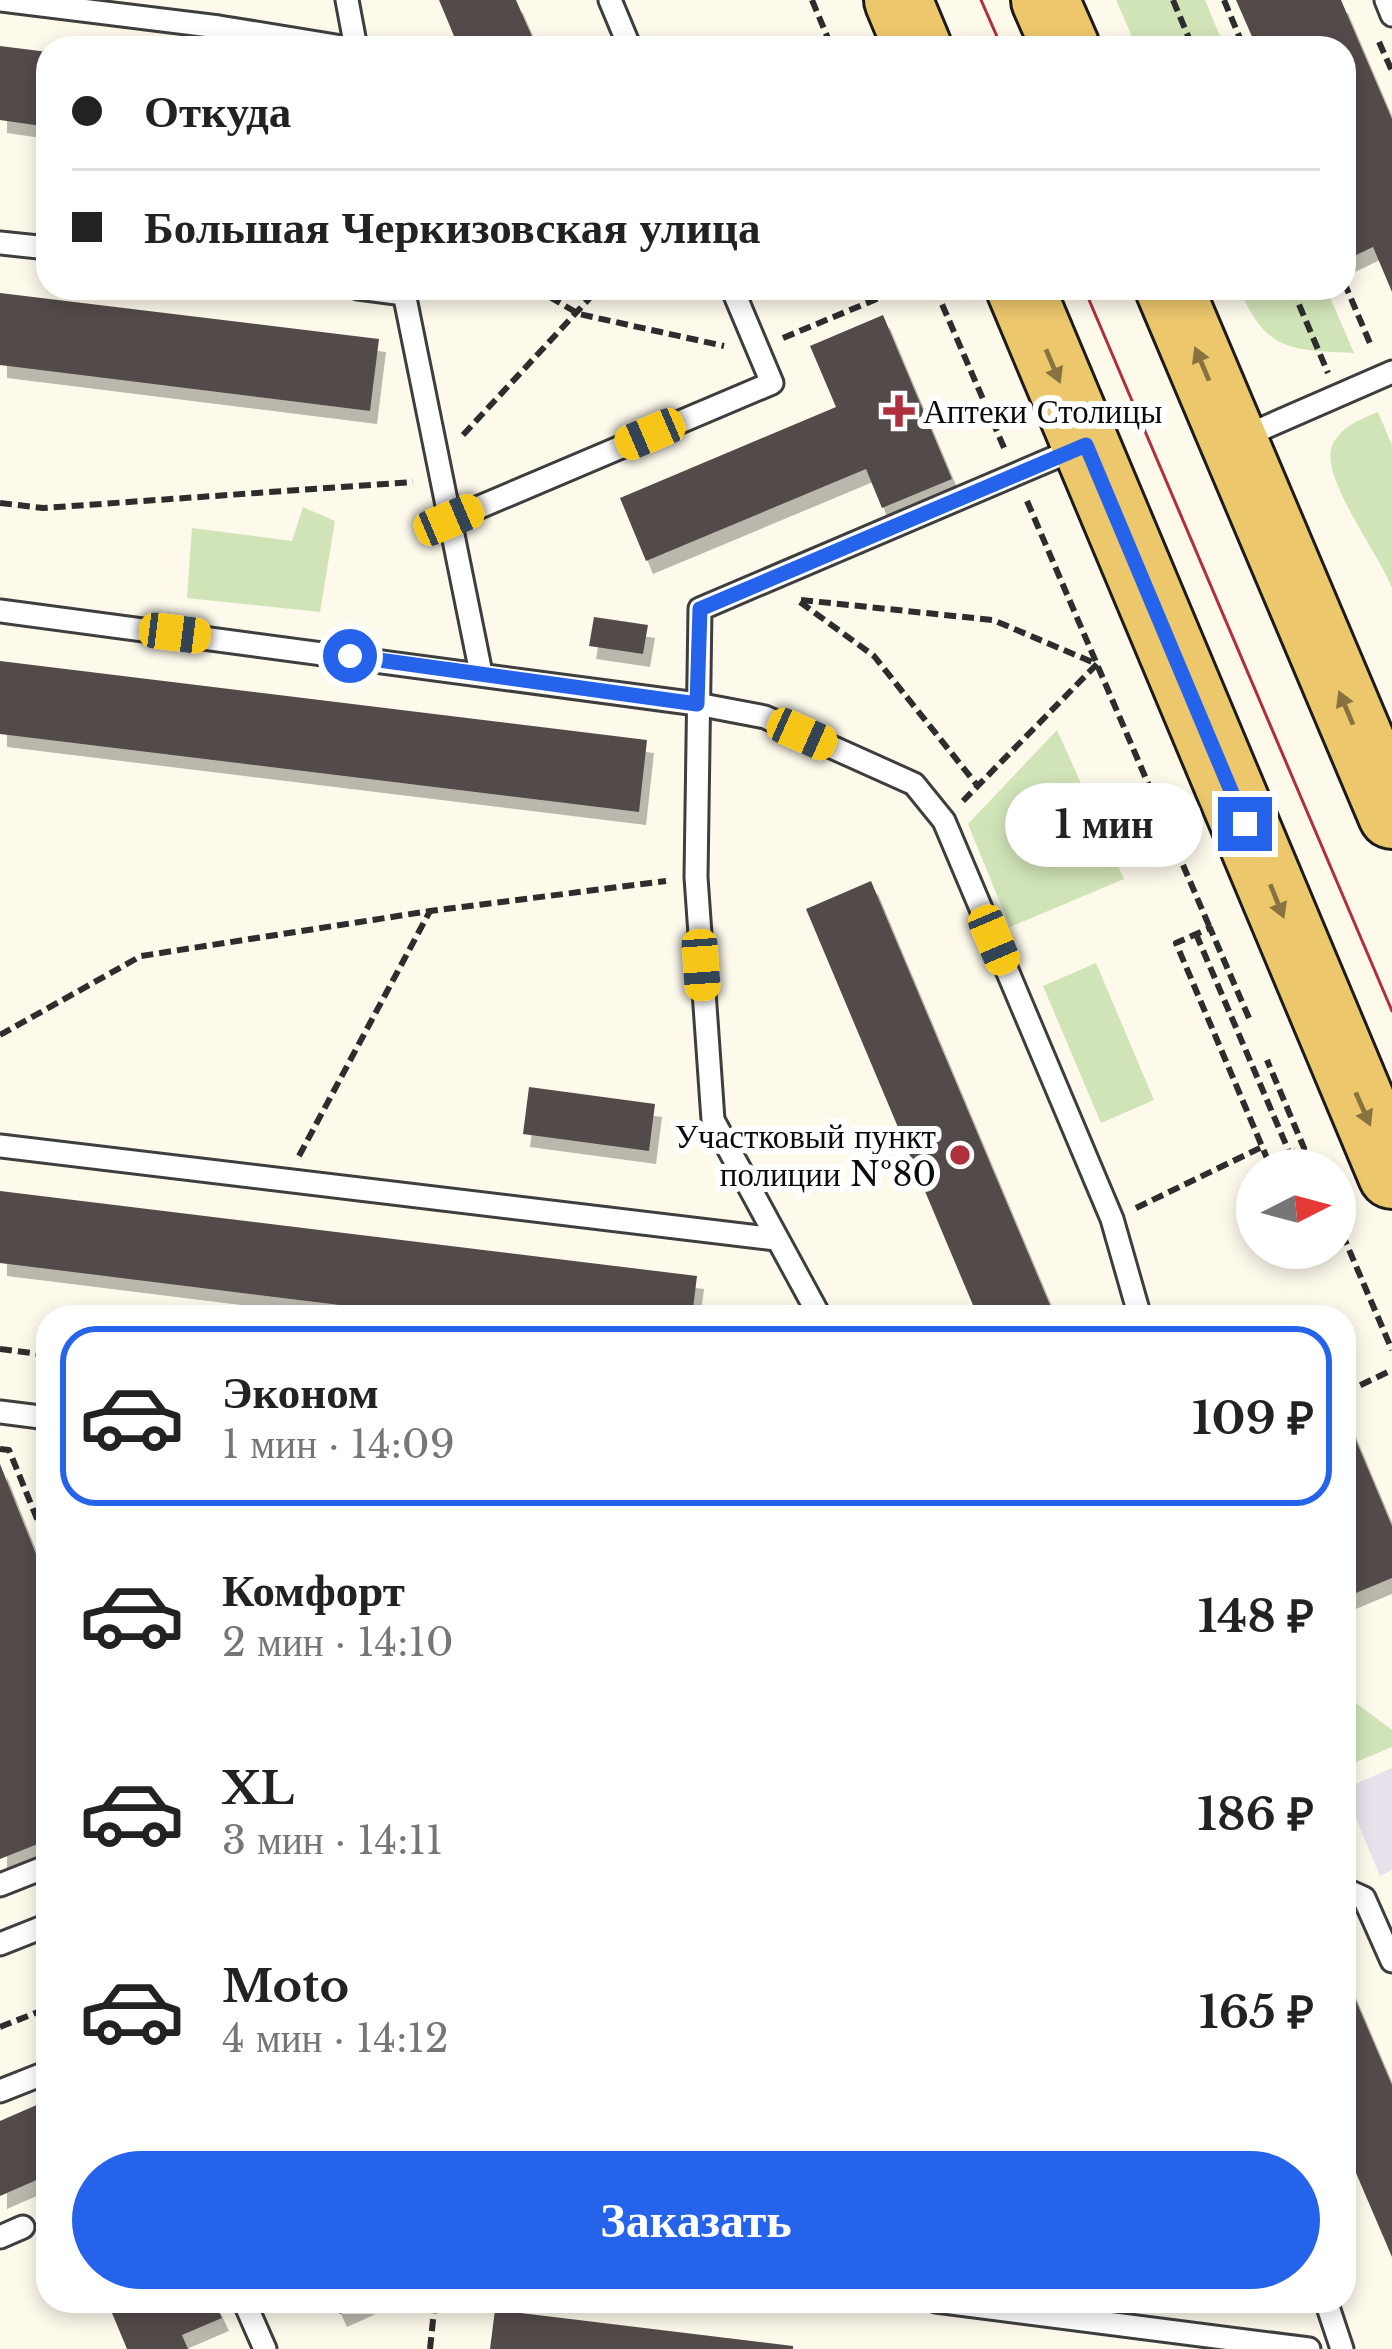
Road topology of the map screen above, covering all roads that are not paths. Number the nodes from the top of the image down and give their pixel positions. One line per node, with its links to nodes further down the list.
1 (0, 0): 8 (lane)
2 (346, 0): 9 (lane)
3 (610, 0): 10 (lane)
4 (898, 0): 11 (main road)
5 (1045, 0): 12 (main road)
6 (1386, 0): 7 (lane)
7 (1392, 15)
8 (276, 36)
9 (350, 36)
10 (625, 36)
11 (914, 36)
12 (1061, 36)
13 (0, 243): 14 (lane)
14 (36, 247)
15 (406, 300): 22 (lane)
16 (737, 300): 22 (lane)
17 (1025, 300): 21 (main road, one-way to 21)
18 (1174, 300): 20 (main road, one-way to 18)
19 (1388, 374): 20 (lane)
20 (1235, 441): 26 (main road, one-way to 20)
21 (1086, 445): 25 (lane); 28 (main road, one-way to 28)
22 (449, 520): 24 (lane)
23 (0, 611): 24 (lane)
24 (481, 673): 25 (lane)
25 (697, 704): 29 (lane); 31 (lane)
26 (1392, 815)
27 (0, 1146): 29 (lane)
28 (1392, 1175)
29 (776, 1239): 30 (lane)
30 (813, 1305)
31 (1137, 1305)
32 (0, 1412): 33 (lane)
33 (36, 1416)
34 (36, 1871): 35 (lane)
35 (0, 1885)
36 (1356, 1894): 39 (lane)
37 (36, 1930): 38 (lane)
38 (0, 1944)
39 (1392, 1961)
40 (36, 2077): 41 (lane)
41 (0, 2091)
42 (23, 2227): 43 (lane)
43 (0, 2237)
44 (249, 2313): 47 (lane)
45 (1029, 2313): 48 (lane)
46 (1330, 2313): 49 (lane)
47 (265, 2349)
48 (1309, 2349)
49 (1342, 2349)

